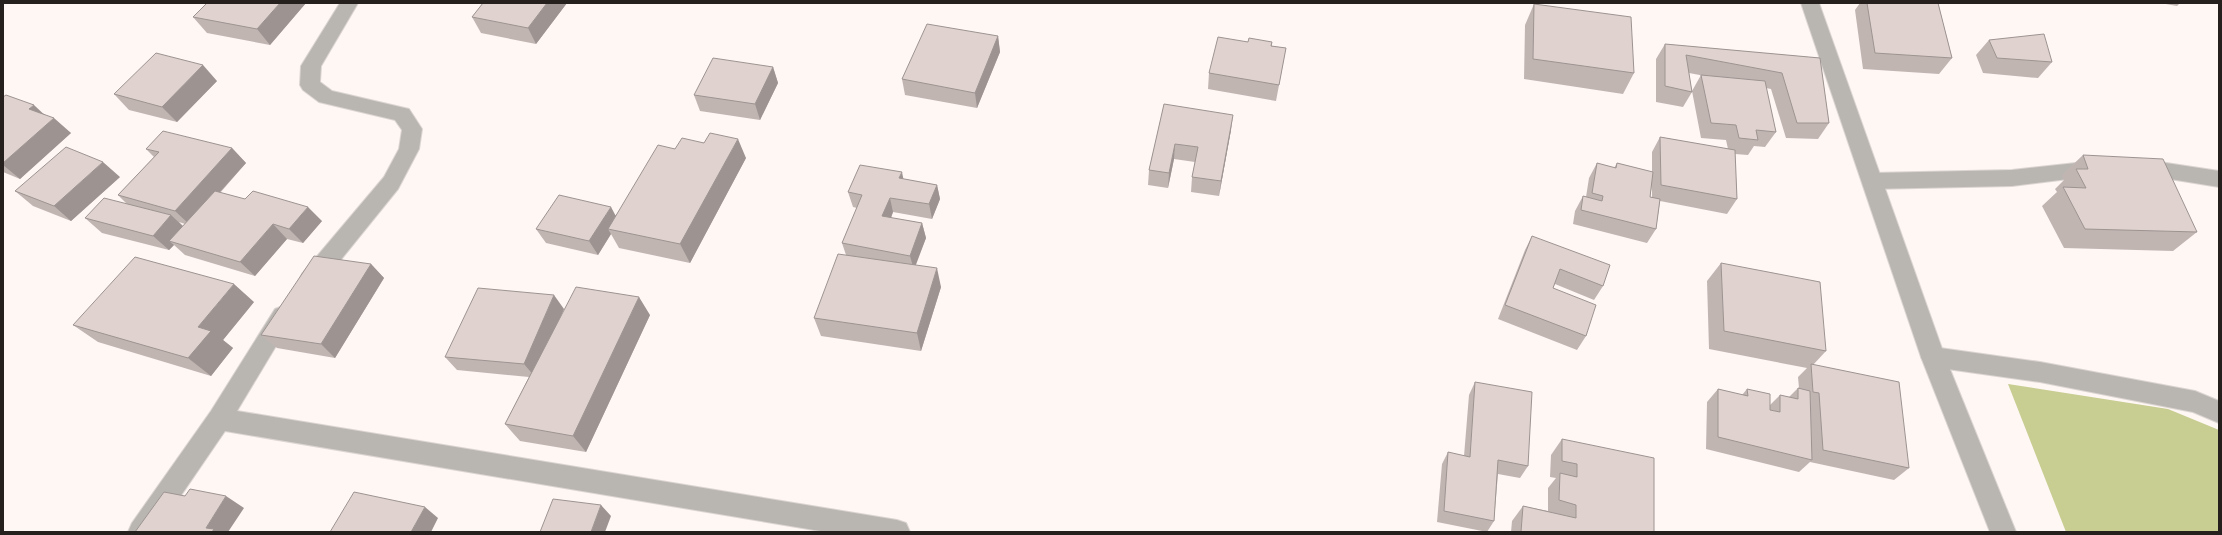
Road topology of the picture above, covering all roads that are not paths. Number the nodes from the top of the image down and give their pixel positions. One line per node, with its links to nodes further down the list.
1 (348, 3): 7 (street)
2 (1810, 3): 4 (street)
3 (2219, 179): 4 (street)
4 (1872, 181): 5 (street)
5 (1933, 357): 6 (street); 10 (street)
6 (2219, 412)
7 (219, 419): 8 (street); 9 (street)
8 (141, 532)
9 (897, 532)
10 (2003, 532)

